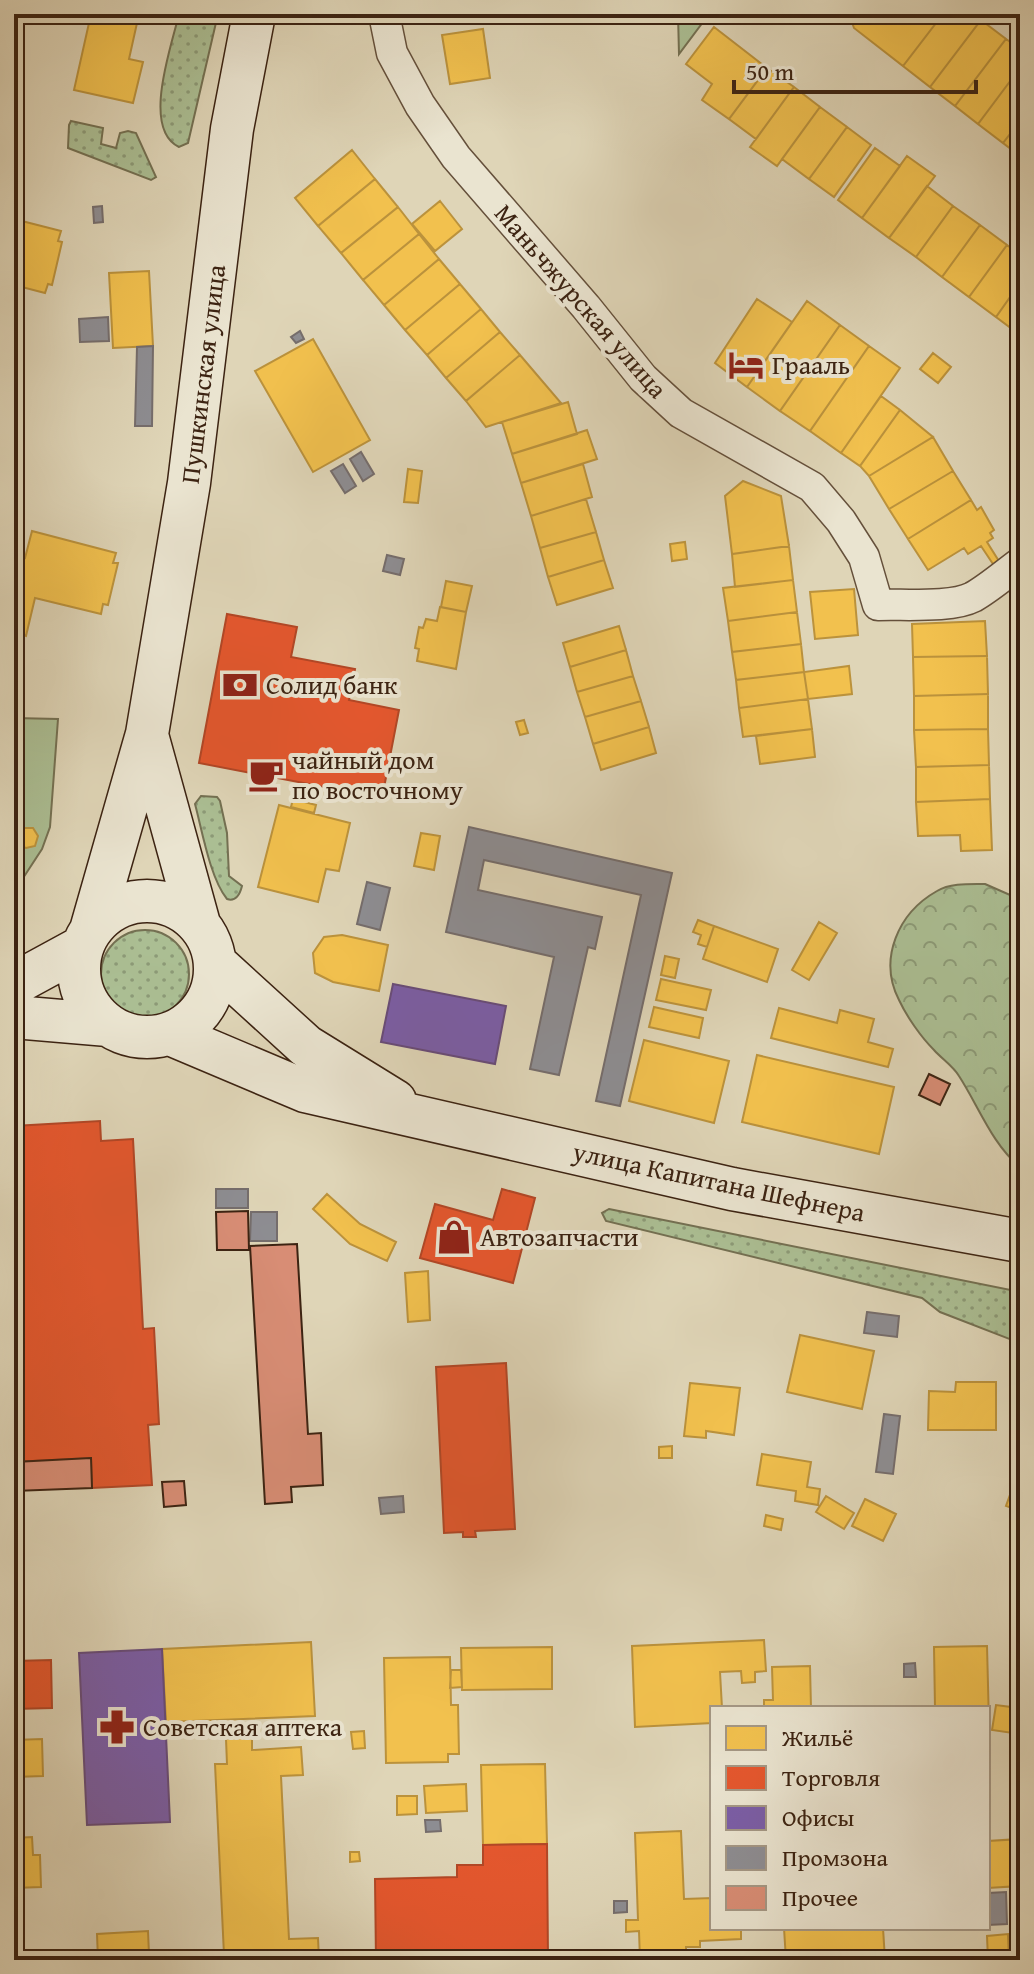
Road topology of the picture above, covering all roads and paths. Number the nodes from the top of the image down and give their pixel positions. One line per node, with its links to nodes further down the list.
1 (254, 14): 4 (main road, Пушкинская улица)
2 (384, 14): 3 (street, Маньчжурская улица)
3 (1020, 563)
4 (147, 734): 5 (main road, Пушкинская улица); 6 (main road, Пушкинская улица)
5 (199, 924): 6 (main road); 7 (main road)
6 (86, 938): 8 (main road); 10 (main road)
7 (216, 964): 11 (main road); 12 (main road, улица Капитана Шефнера)
8 (14, 984)
9 (14, 1017): 10 (main road)
10 (108, 1025): 11 (main road)
11 (170, 1034): 12 (main road, улица Капитана Шефнера)
12 (419, 1117): 13 (main road, улица Капитана Шефнера)
13 (1020, 1241)

